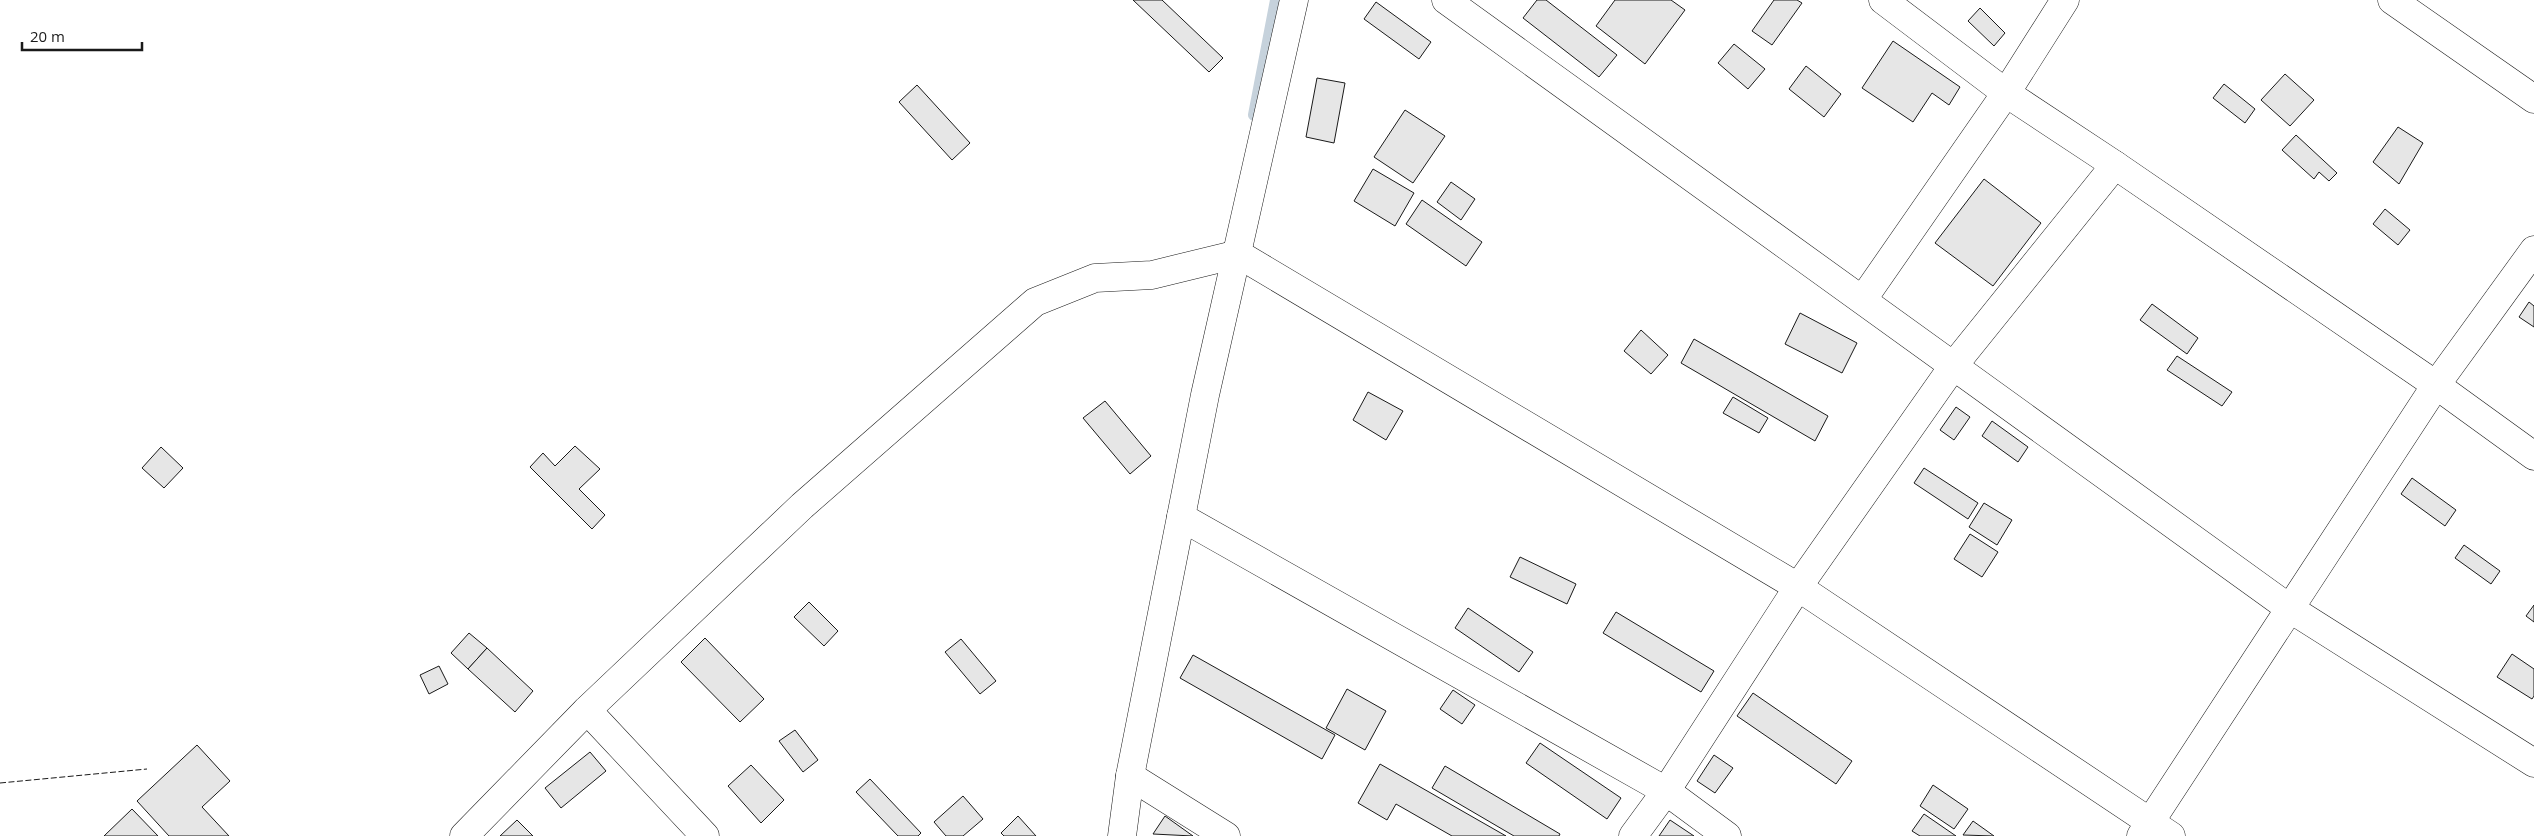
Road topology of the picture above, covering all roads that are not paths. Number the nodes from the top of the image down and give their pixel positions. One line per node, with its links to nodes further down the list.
1 (1294, 0): 10 (street)
2 (1446, 0): 11 (street)
3 (1883, 0): 6 (street)
4 (2065, 0): 6 (street)
5 (2392, 0): 7 (street)
6 (2006, 93): 8 (street); 11 (street)
7 (2534, 99)
8 (2115, 165): 12 (street); 13 (street)
9 (2534, 250): 13 (street)
10 (1238, 254): 15 (street); 16 (street); 18 (street)
11 (1863, 299): 12 (street)
12 (1954, 365): 16 (street); 17 (street)
13 (2436, 385): 14 (street); 17 (street)
14 (2534, 456)
15 (1182, 517): 20 (street); 21 (street)
16 (1798, 587): 21 (street); 22 (street)
17 (2289, 608): 19 (street); 22 (street)
18 (587, 710): 23 (street); 24 (street)
19 (2534, 763)
20 (1130, 776): 25 (street); 26 (street)
21 (1666, 791): 27 (street); 28 (street)
22 (2154, 831)
23 (464, 836)
24 (705, 836)
25 (1122, 836)
26 (1226, 836)
27 (1633, 836)
28 (1727, 836)

